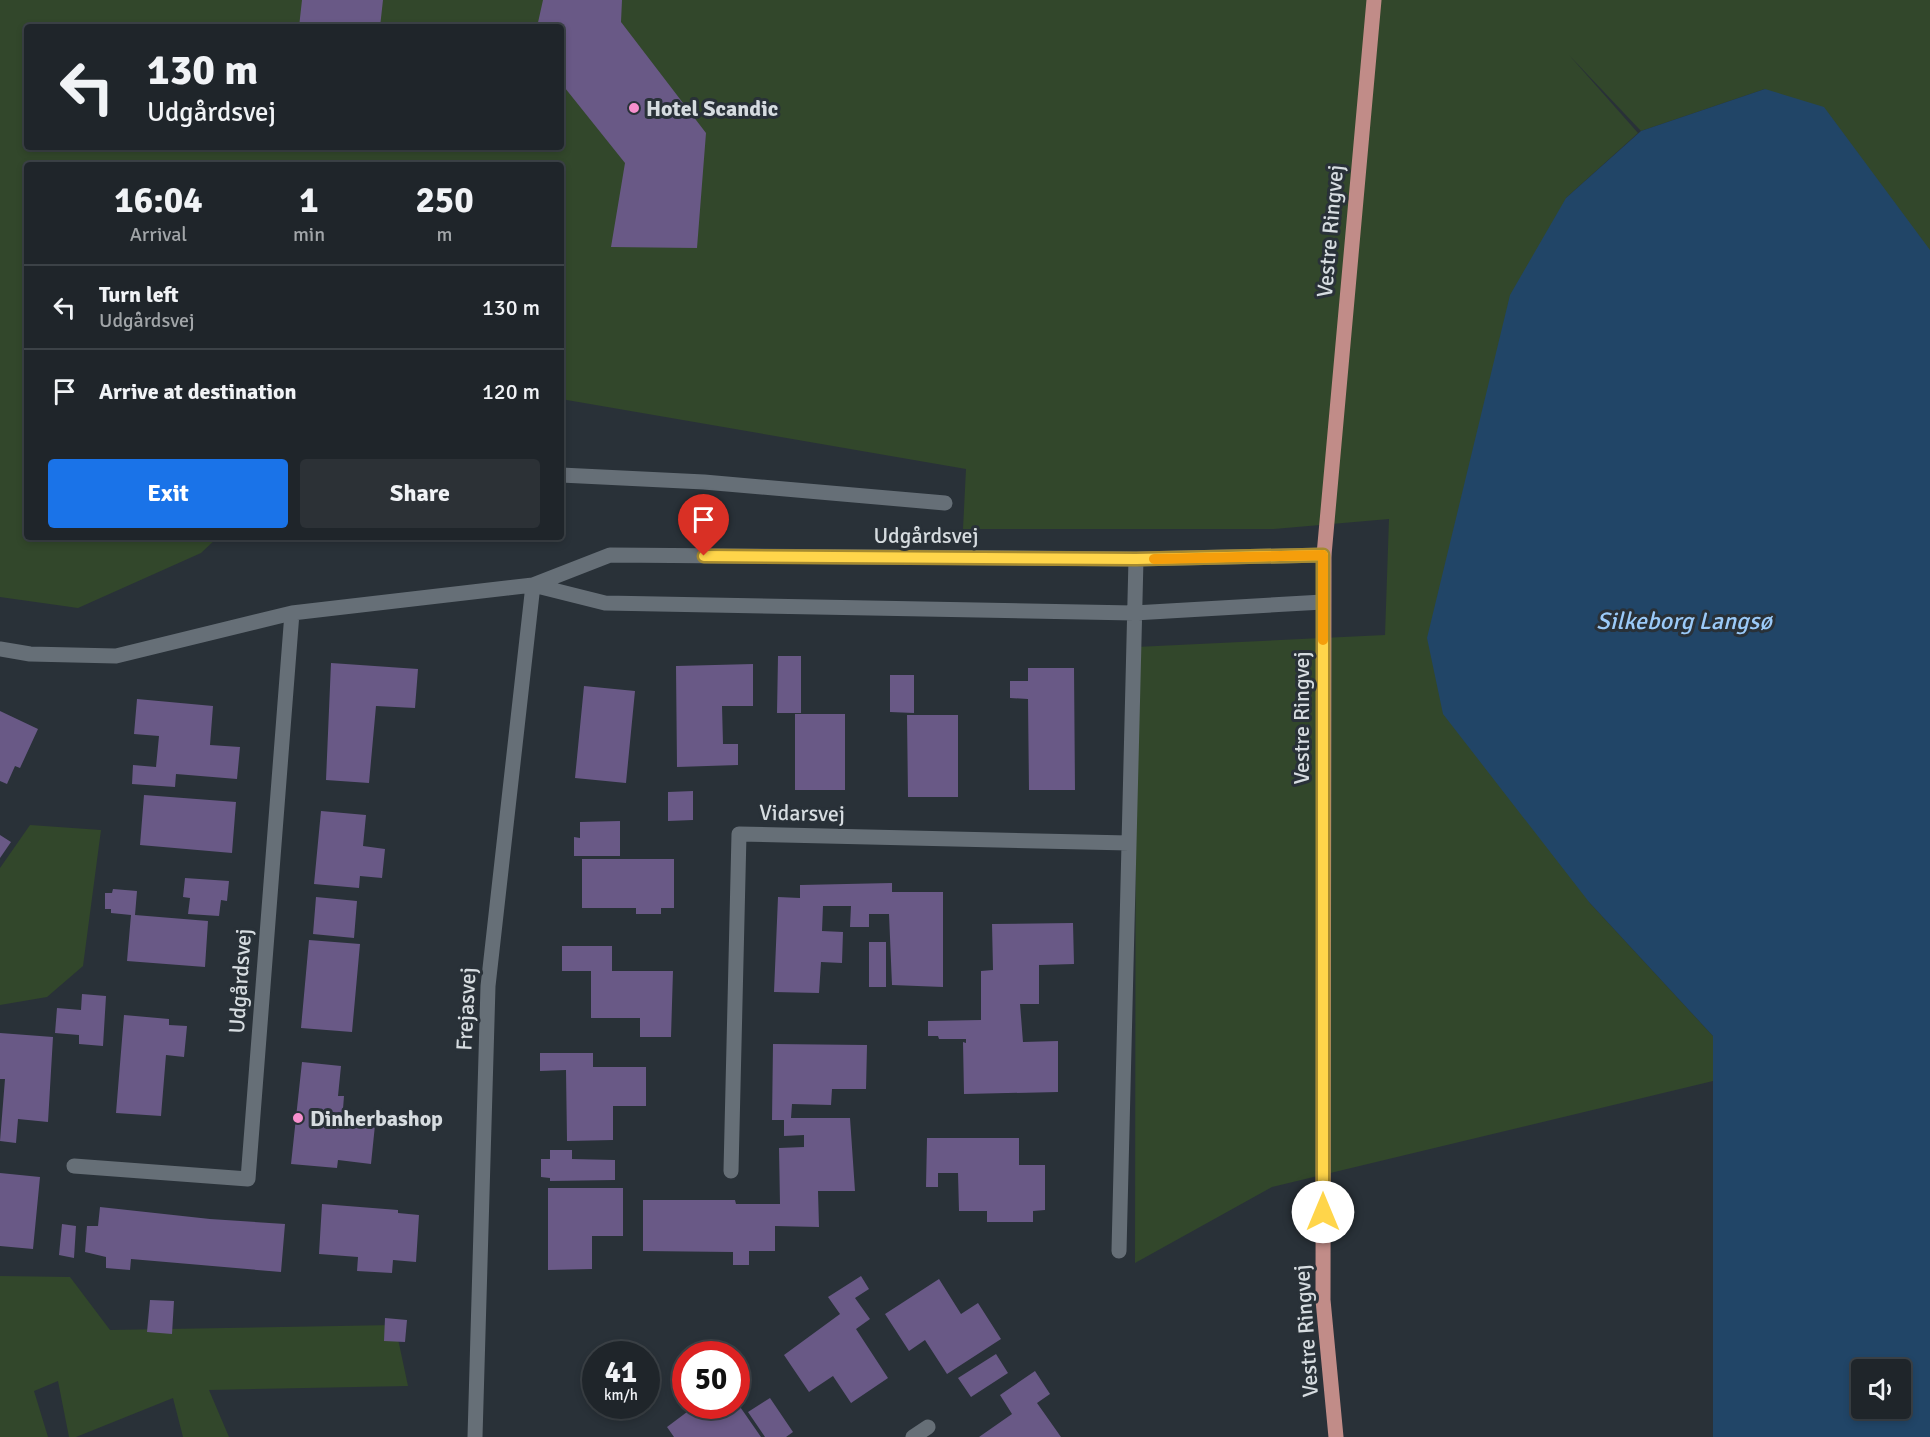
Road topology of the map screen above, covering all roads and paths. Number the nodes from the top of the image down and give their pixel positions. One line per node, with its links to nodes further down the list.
1 (1374, 0): 4 (main road, Vestre Ringvej)
2 (564, 475): 3 (street)
3 (945, 503)
4 (1323, 555): 5 (street, Udgårdsvej); 7 (main road, Vestre Ringvej)
5 (1136, 559): 6 (street, Udgårdsvej); 9 (street)
6 (533, 585): 8 (street, Udgårdsvej); 9 (street, Udgårdsvej); 16 (street, Frejasvej)
7 (1323, 602): 9 (street, Udgårdsvej); 18 (main road, Vestre Ringvej)
8 (292, 613): 10 (street, Udgårdsvej); 12 (street, Udgårdsvej)
9 (1134, 613): 11 (street)
10 (0, 649)
11 (1129, 843): 13 (street, Vidarsvej); 14 (street)
12 (74, 1166)
13 (731, 1171)
14 (1119, 1251)
15 (928, 1427): 17 (street)
16 (475, 1437)
17 (913, 1437)
18 (1336, 1437)

